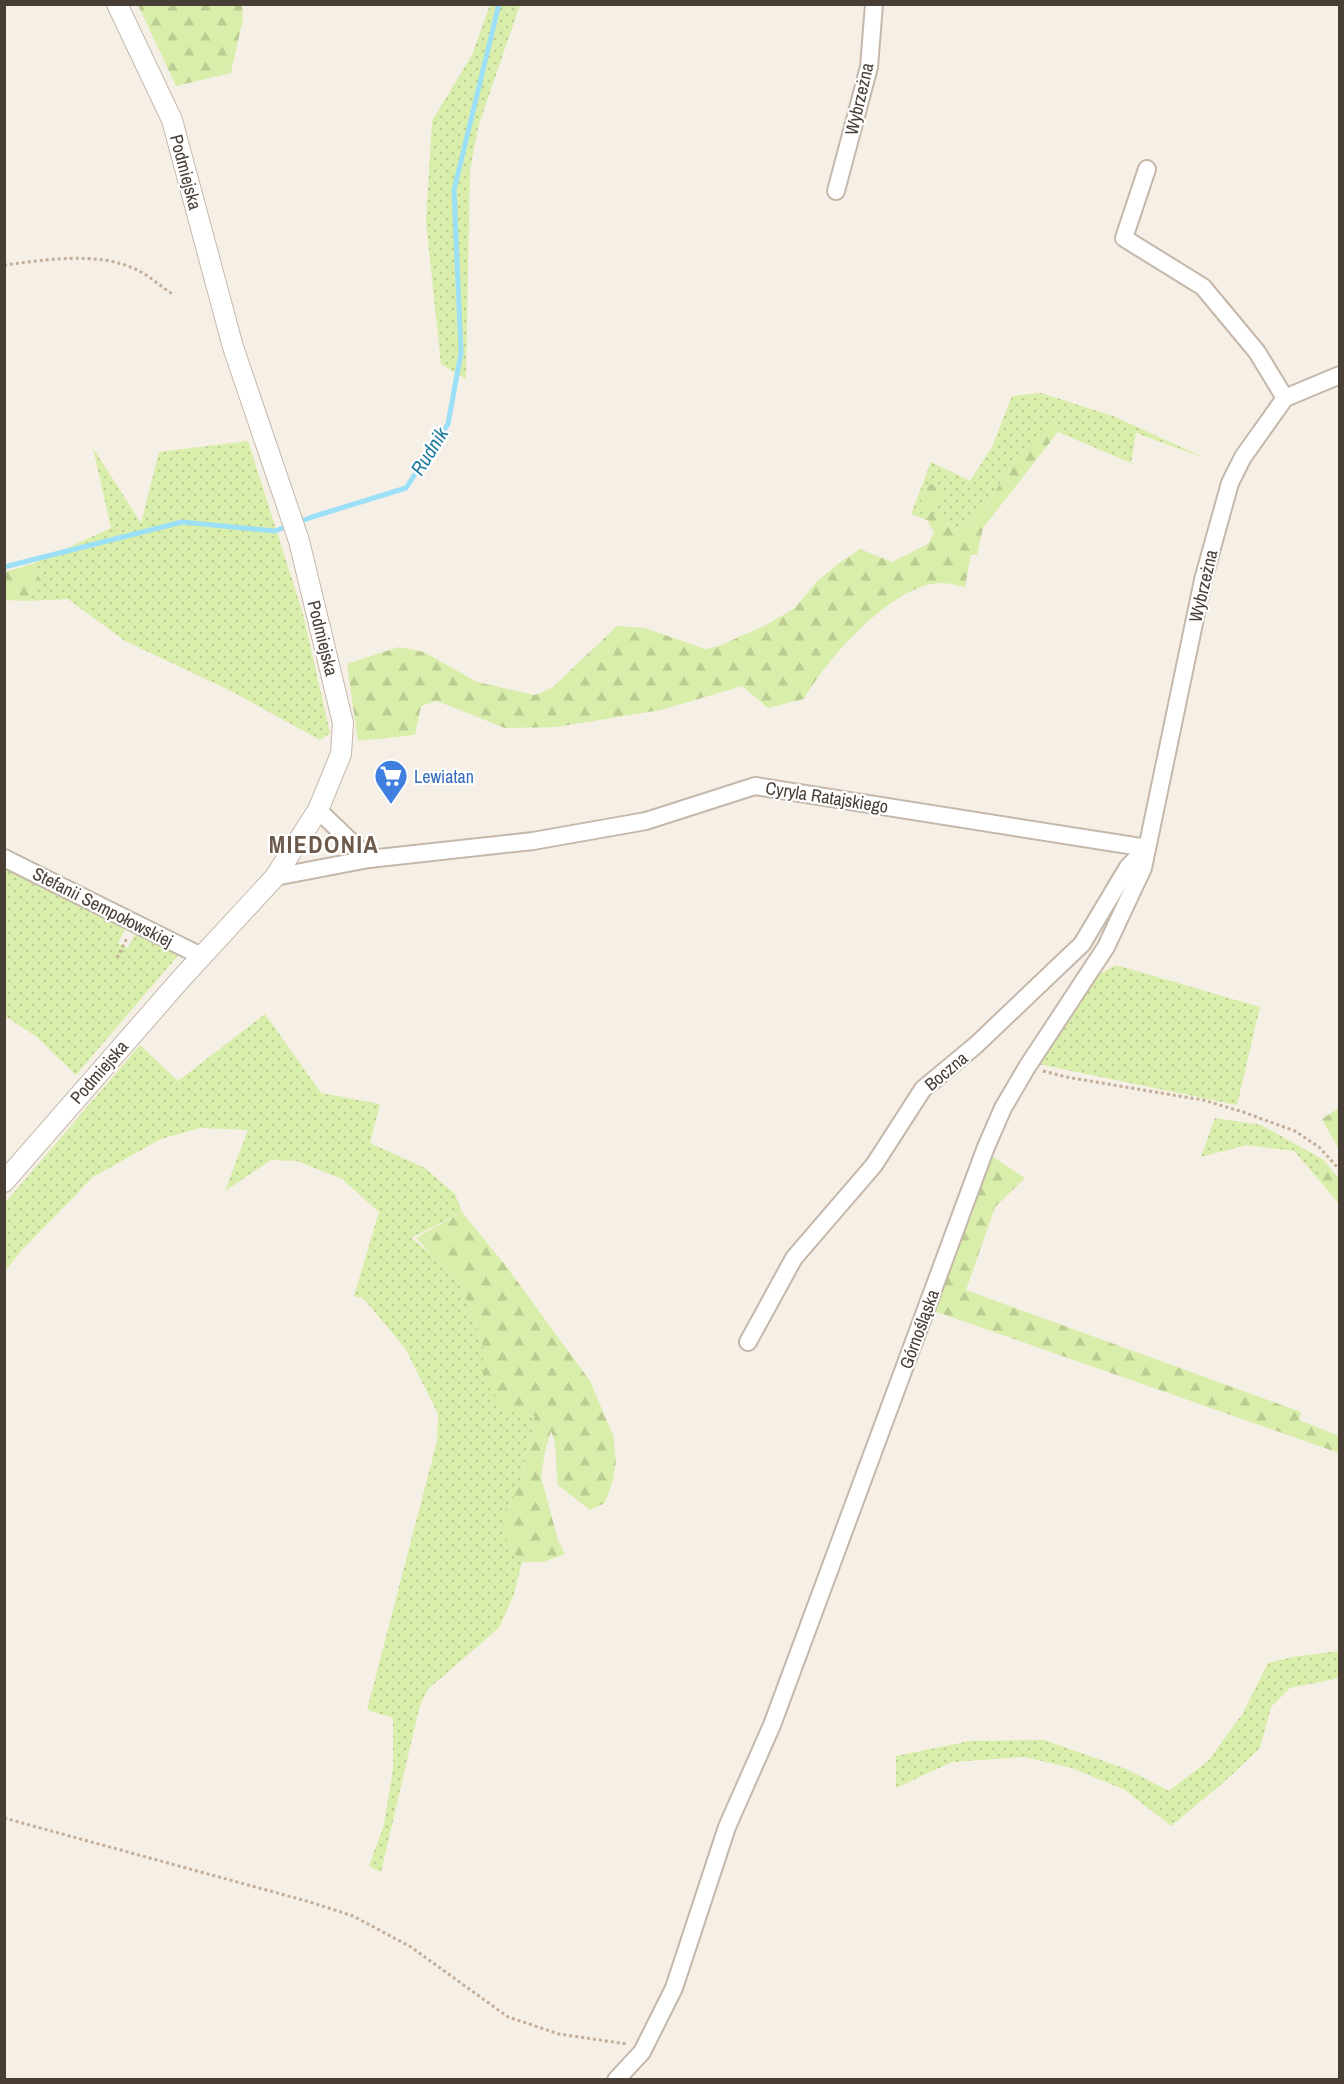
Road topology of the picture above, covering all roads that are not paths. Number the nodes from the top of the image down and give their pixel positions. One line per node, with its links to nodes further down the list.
1 (117, 4): 7 (street, Podmiejska)
2 (874, 4): 4 (street, Wybrzeżna)
3 (1147, 169): 6 (street)
4 (836, 191)
5 (1340, 375): 6 (street)
6 (1285, 398): 8 (street, Wybrzeżna)
7 (318, 810): 10 (street); 11 (street, Podmiejska)
8 (1147, 848): 10 (street, Cyryla Ratajskiego); 14 (street, Boczna); 15 (street, Górnośląska)
9 (4, 858): 12 (street, Stefanii Sempołowskiej)
10 (369, 859): 11 (street, Cyryla Ratajskiego)
11 (275, 877): 12 (street, Podmiejska)
12 (201, 957): 13 (street, Podmiejska)
13 (4, 1182)
14 (748, 1342)
15 (616, 2079)

